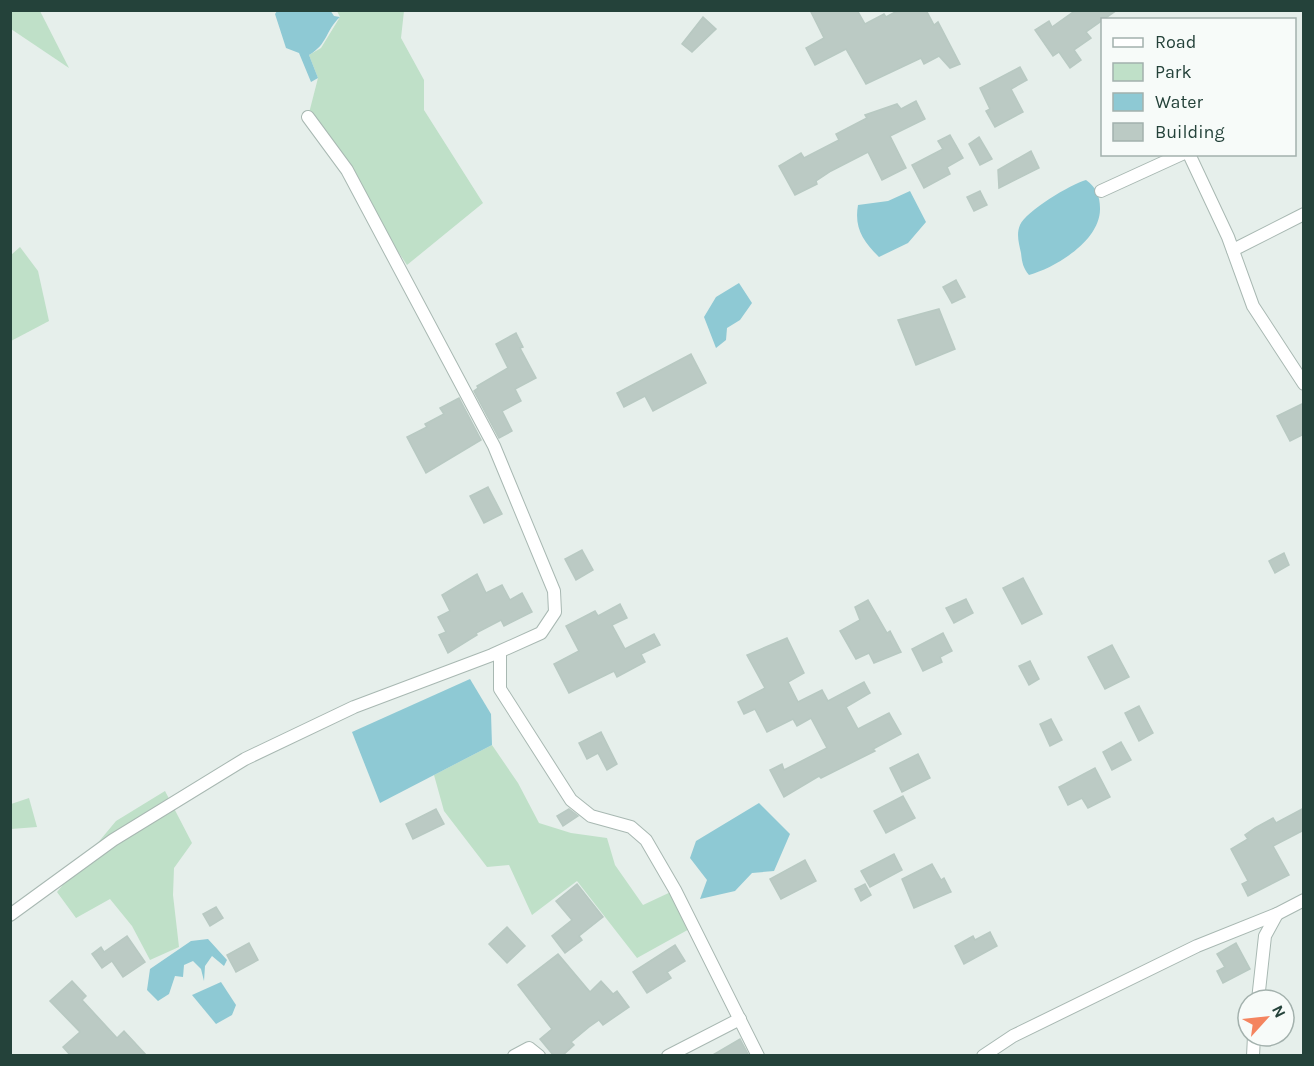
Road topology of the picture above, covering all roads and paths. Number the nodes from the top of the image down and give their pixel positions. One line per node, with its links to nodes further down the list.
1 (308, 117): 8 (street)
2 (1178, 156): 4 (street)
3 (1191, 156): 6 (street)
4 (1101, 191)
5 (1304, 214): 6 (street)
6 (1233, 250): 7 (street)
7 (1304, 384)
8 (500, 652): 11 (street); 13 (street)
9 (1304, 900): 10 (street)
10 (1277, 914): 12 (street); 18 (street)
11 (10, 915)
12 (1259, 988)
13 (740, 1019): 16 (street); 17 (street)
14 (514, 1056): 15 (street)
15 (539, 1056)
16 (668, 1056)
17 (758, 1056)
18 (983, 1056)

